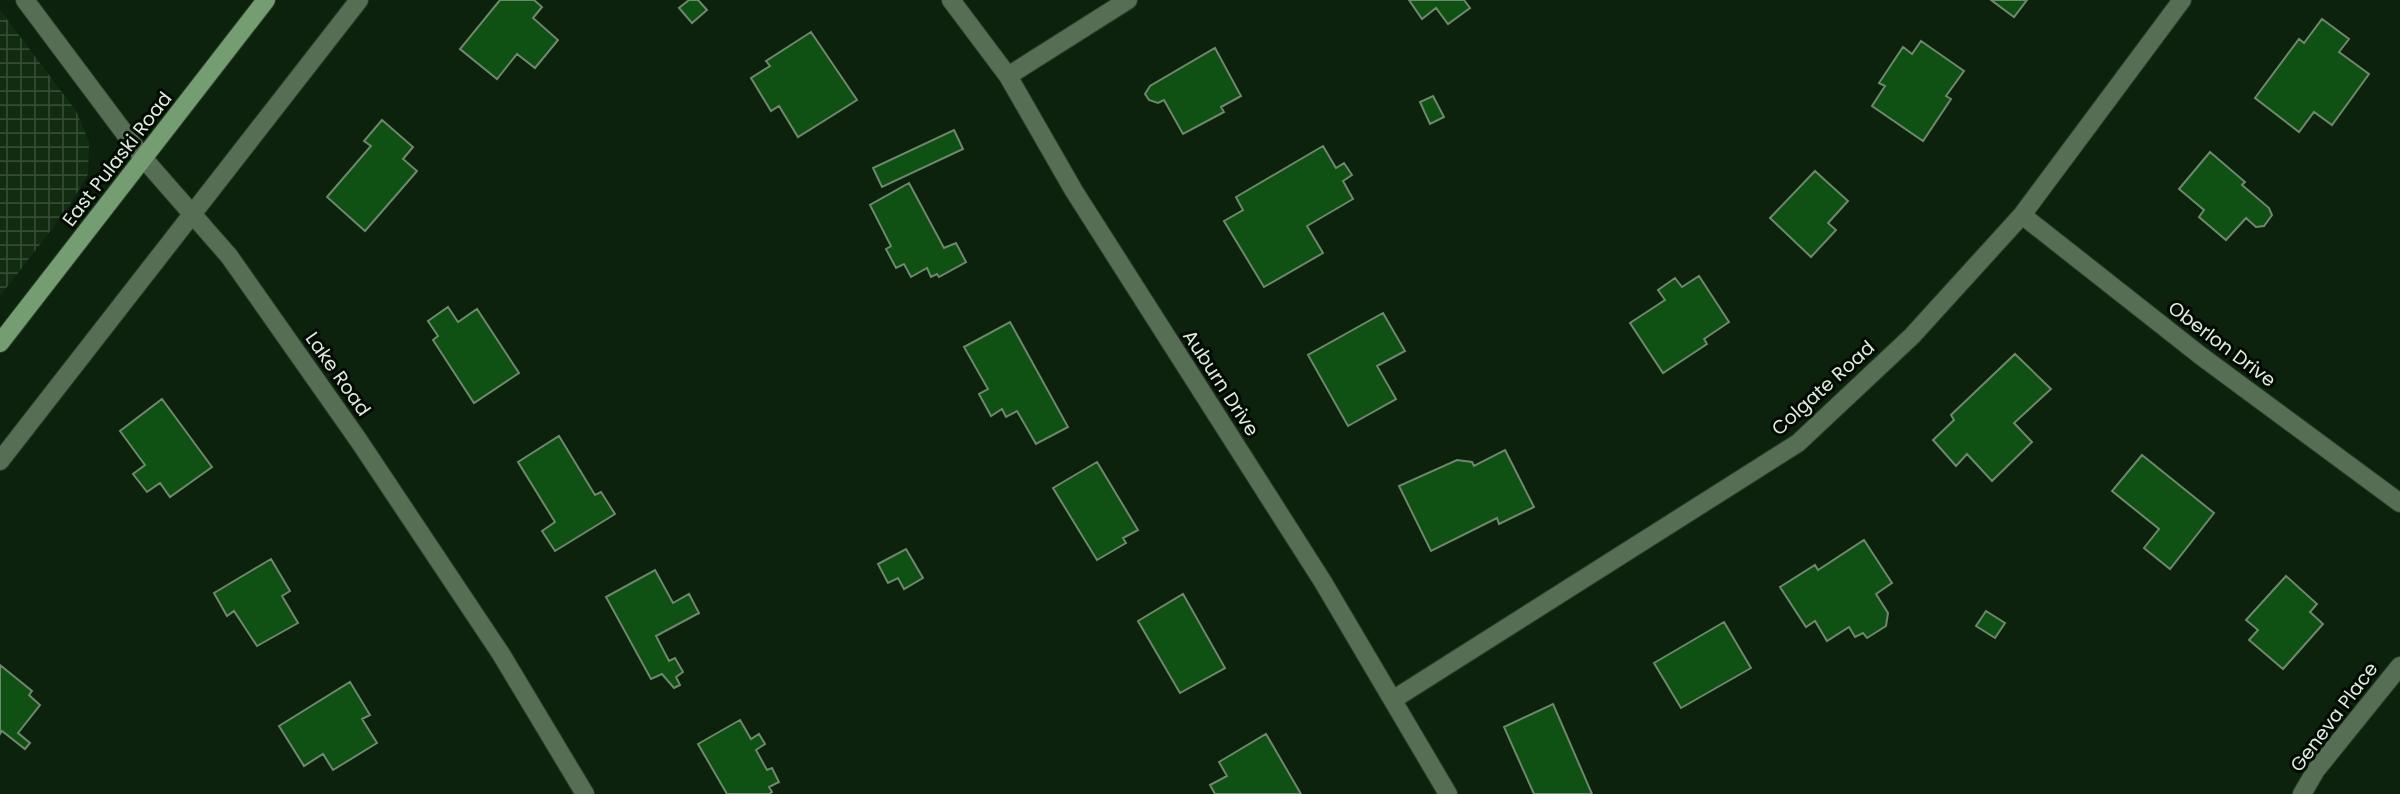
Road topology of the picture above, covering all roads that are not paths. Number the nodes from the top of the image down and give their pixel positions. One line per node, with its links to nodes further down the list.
1 (26, 0): 8 (street, Lake Road)
2 (266, 0): 8 (main road, East Pulaski Road)
3 (359, 0): 9 (street)
4 (951, 0): 7 (street, Auburn Drive)
5 (1128, 0): 7 (street)
6 (2182, 0): 10 (street, Colgate Road)
7 (1008, 76): 15 (street, Auburn Drive)
8 (144, 159): 9 (street, Lake Road); 11 (main road, East Pulaski Road)
9 (195, 214): 12 (street); 16 (street, Lake Road)
10 (2022, 215): 13 (street, Oberlon Drive); 15 (street, Colgate Road)
11 (0, 343)
12 (0, 461)
13 (2400, 503)
14 (2400, 666): 18 (street, Geneva Place)
15 (1394, 699): 17 (street, Auburn Drive)
16 (585, 794)
17 (1448, 794)
18 (2302, 794)

